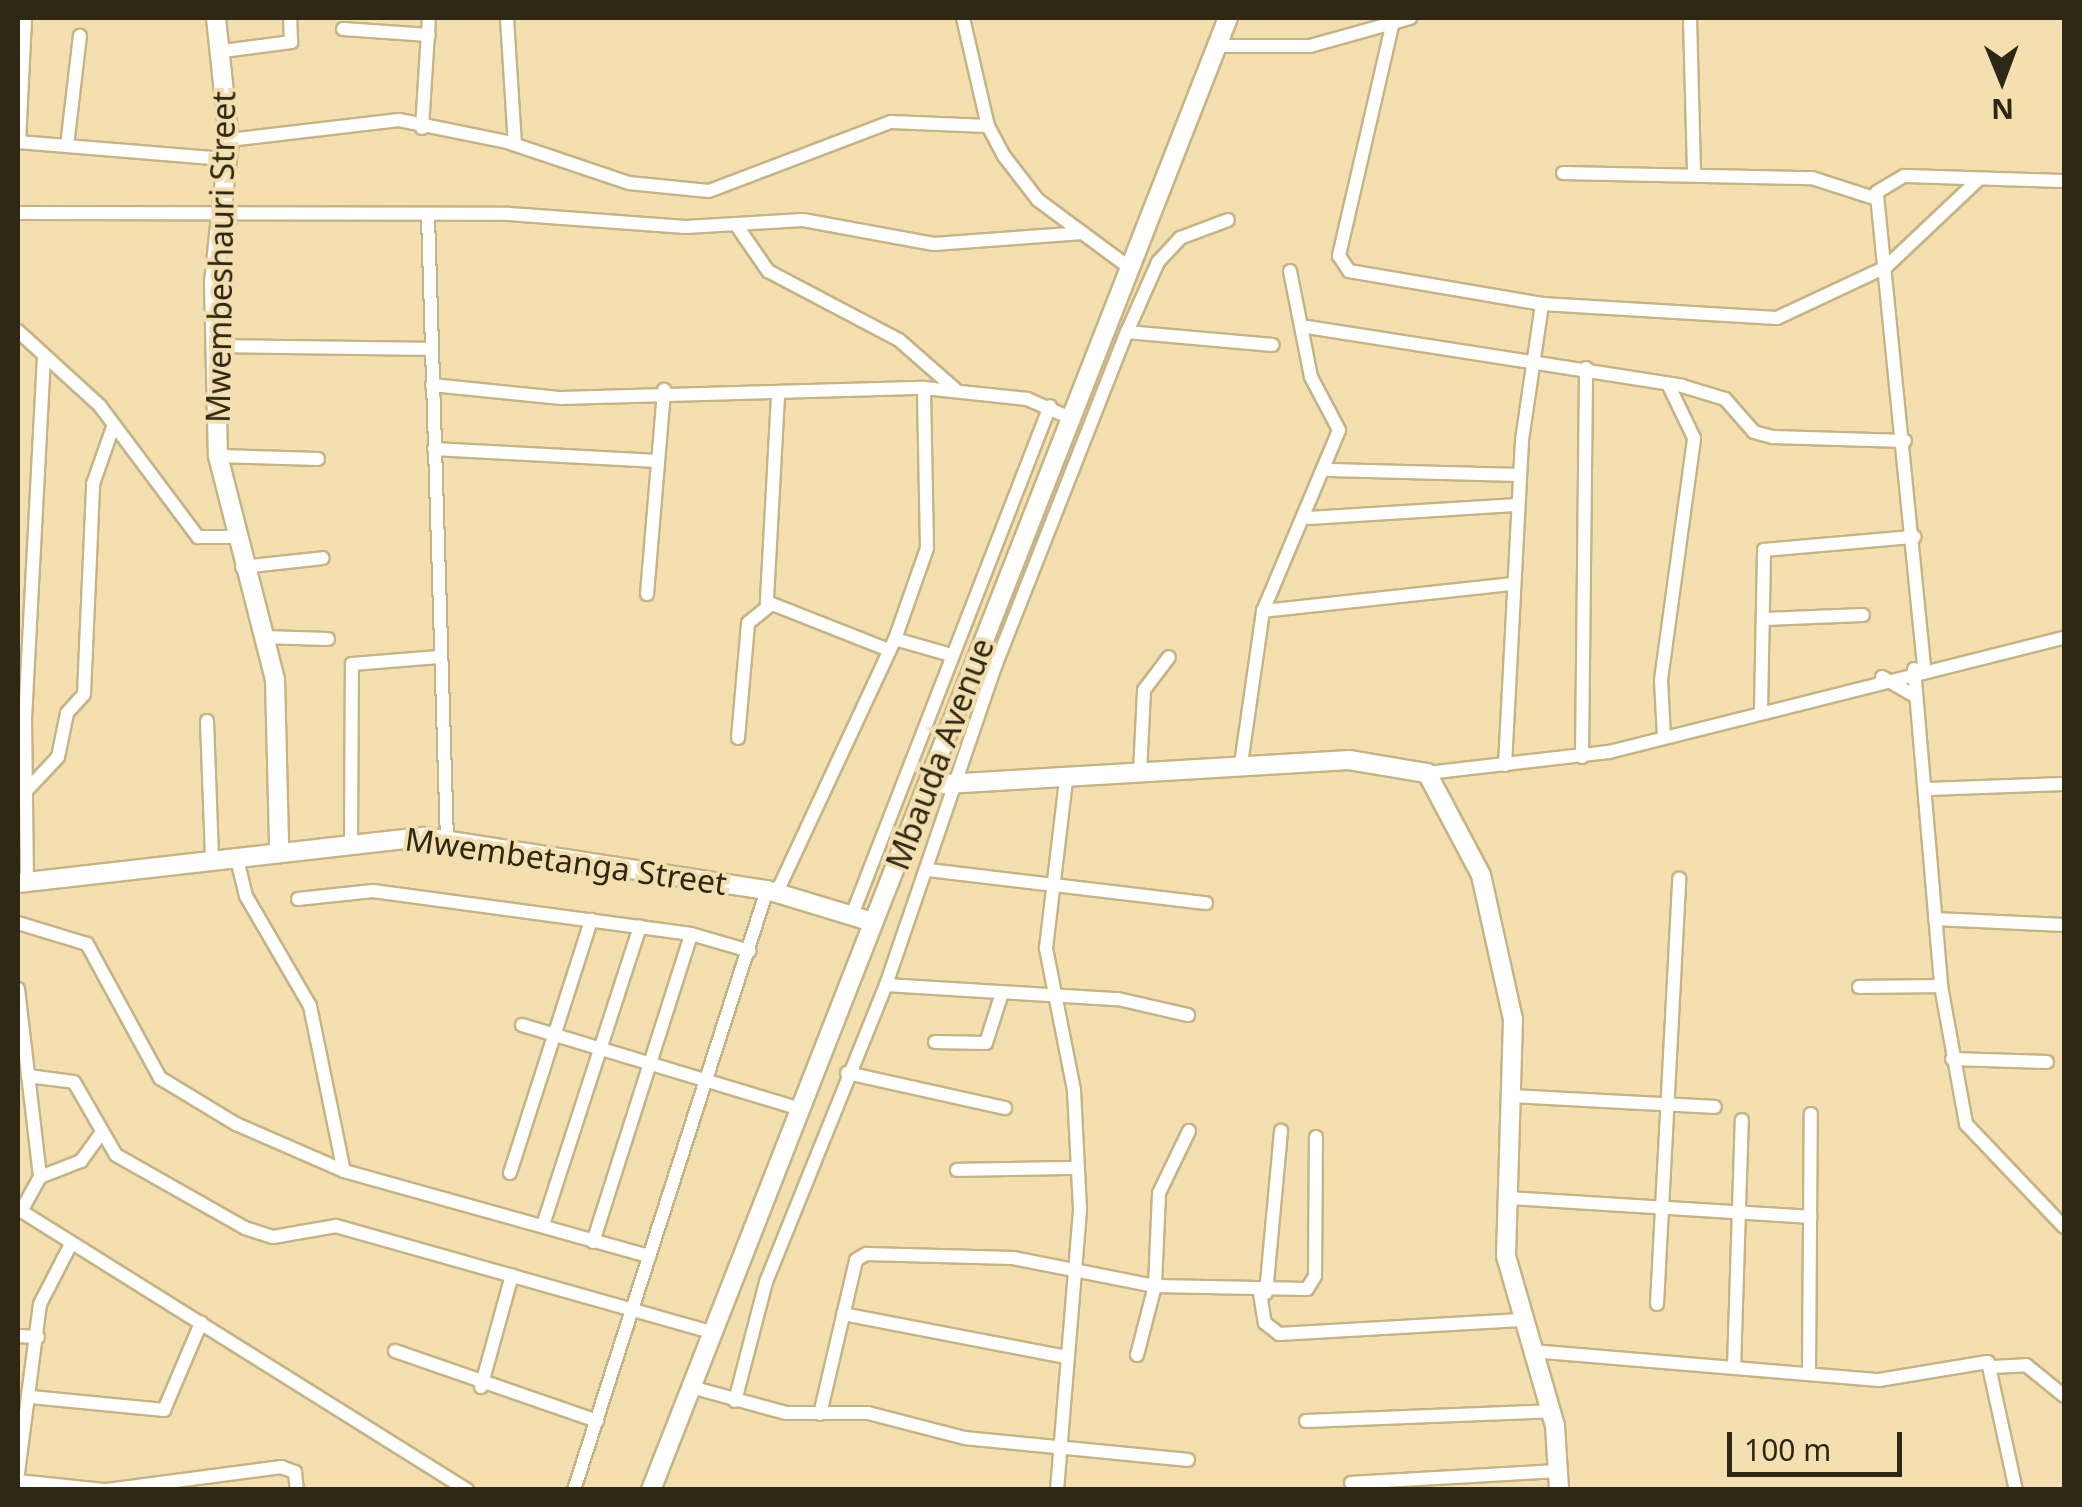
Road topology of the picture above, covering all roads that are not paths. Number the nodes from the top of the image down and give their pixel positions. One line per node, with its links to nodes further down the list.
1 (25, 18): 18 (street)
2 (216, 18): 15 (street, Mwembeshauri Street)
3 (290, 18): 15 (street)
4 (429, 18): 12 (street)
5 (507, 18): 19 (street)
6 (963, 18): 16 (street)
7 (1228, 18): 14 (street, Mbauda Avenue)
8 (1410, 18): 10 (street)
9 (1690, 18): 22 (street)
10 (1392, 26): 14 (street); 36 (street)
11 (342, 29): 12 (street)
12 (429, 35): 17 (street)
13 (80, 36): 20 (street)
14 (1214, 46): 33 (street, Mbauda Avenue)
15 (223, 51): 21 (street, Mwembeshauri Street)
16 (988, 126): 19 (street); 32 (street)
17 (422, 128): 19 (street); 21 (street)
18 (18, 142): 20 (street)
19 (515, 144)
20 (68, 146): 21 (street)
21 (228, 149): 28 (street, Mwembeshauri Street)
22 (1694, 173): 23 (street); 26 (street)
23 (1563, 174)
24 (1979, 179): 25 (street); 26 (street); 34 (street)
25 (2064, 180)
26 (1877, 199): 34 (street)
27 (18, 213): 28 (street)
28 (226, 214): 29 (street); 41 (street, Mwembeshauri Street)
29 (428, 216): 31 (street); 42 (street)
30 (1228, 220): 39 (street)
31 (737, 226): 32 (street); 50 (street)
32 (1083, 233): 33 (street)
33 (1126, 265): 53 (street, Mbauda Avenue)
34 (1886, 267): 36 (street); 55 (street)
35 (1290, 271): 37 (street)
36 (1542, 304): 44 (street)
37 (1307, 327): 44 (street); 60 (street)
38 (18, 331): 43 (street)
39 (1127, 332): 40 (street); 96 (street)
40 (1272, 345)
41 (215, 346): 42 (street); 57 (street, Mwembeshauri Street)
42 (432, 349): 47 (street)
43 (44, 356): 54 (street); 98 (street)
44 (1534, 358): 45 (street); 61 (street)
45 (1586, 368): 46 (street); 88 (street)
46 (1668, 384): 55 (street); 86 (street)
47 (432, 386): 49 (street); 56 (street)
48 (924, 388): 50 (street); 51 (street); 77 (street)
49 (664, 390): 51 (street); 59 (street)
50 (956, 390): 52 (street)
51 (778, 396): 70 (street)
52 (1050, 406): 53 (street); 78 (street)
53 (1068, 417): 95 (street, Mbauda Avenue)
54 (113, 427): 64 (street); 98 (street)
55 (1905, 441): 65 (street)
56 (434, 449): 59 (street); 80 (street)
57 (218, 456): 58 (street); 64 (street, Mwembeshauri Street)
58 (318, 459)
59 (658, 461): 69 (street)
60 (1328, 470): 61 (street); 63 (street)
61 (1520, 475): 62 (street)
62 (1518, 505): 63 (street); 68 (street)
63 (1309, 518): 71 (street)
64 (234, 537): 67 (street, Mwembeshauri Street)
65 (1914, 537): 73 (street); 81 (street)
66 (323, 558): 67 (street)
67 (242, 567): 74 (street, Mwembeshauri Street)
68 (1512, 584): 71 (street); 90 (street)
69 (647, 594)
70 (770, 606): 77 (street); 87 (street)
71 (1263, 611): 89 (street)
72 (1863, 614): 73 (street)
73 (1765, 619): 84 (street)
74 (262, 637): 76 (street); 101 (street, Mwembeshauri Street)
75 (2064, 638): 81 (street)
76 (328, 639)
77 (892, 645): 78 (street); 108 (street)
78 (951, 655): 111 (street)
79 (1169, 657): 91 (street)
80 (438, 658): 99 (street); 100 (street)
81 (1919, 668): 82 (street); 83 (street)
82 (1882, 677): 83 (street); 84 (street)
83 (1916, 697): 97 (street)
84 (1761, 708): 86 (street)
85 (206, 721): 103 (street)
86 (1664, 736): 88 (street)
87 (738, 738)
88 (1582, 757): 90 (street)
89 (1242, 764): 91 (street); 92 (street)
90 (1505, 765): 92 (street)
91 (1140, 772): 93 (street)
92 (1428, 772): 137 (street)
93 (1066, 780): 96 (street); 107 (street)
94 (2064, 784): 97 (street)
95 (929, 785): 96 (street); 115 (street, Mbauda Avenue)
96 (959, 785): 104 (street)
97 (1926, 789): 112 (street)
98 (28, 790): 106 (street)
99 (351, 839): 100 (street, Mwembetanga Street); 101 (street, Mwembetanga Street)
100 (446, 840): 108 (street, Mwembetanga Street)
101 (279, 848): 102 (street, Mwembetanga Street)
102 (236, 855): 103 (street, Mwembetanga Street); 150 (street)
103 (212, 858): 106 (street, Mwembetanga Street)
104 (928, 870): 107 (street); 120 (street)
105 (1679, 878): 138 (street)
106 (22, 882)
107 (1053, 888): 110 (street); 125 (street)
108 (772, 891): 111 (street, Mwembetanga Street); 119 (street)
109 (298, 899): 113 (street)
110 (1206, 903)
111 (852, 915): 115 (street, Mwembetanga Street)
112 (1936, 919): 116 (street); 121 (street)
113 (591, 920): 117 (street); 128 (street)
114 (18, 922): 150 (street)
115 (872, 922): 141 (street, Mbauda Avenue)
116 (2064, 925)
117 (640, 926): 118 (street); 130 (street)
118 (691, 934): 119 (street); 133 (street)
119 (750, 950): 136 (street)
120 (886, 986): 124 (street); 134 (street)
121 (1941, 986): 122 (street); 131 (street)
122 (1859, 988)
123 (18, 989): 135 (street)
124 (1001, 996): 125 (street); 129 (street)
125 (1054, 997): 126 (street); 148 (street)
126 (1188, 1016)
127 (522, 1024): 128 (street)
128 (559, 1036): 130 (street); 151 (street)
129 (935, 1042)
130 (598, 1048): 133 (street); 158 (street)
131 (1952, 1059): 132 (street); 159 (street)
132 (2046, 1062)
133 (650, 1064): 136 (street); 160 (street)
134 (847, 1073): 140 (street); 186 (street)
135 (28, 1076): 146 (street); 152 (street)
136 (701, 1081): 141 (street); 162 (street)
137 (1513, 1096): 138 (street); 153 (street)
138 (1666, 1105): 139 (street); 154 (street)
139 (1715, 1106)
140 (1006, 1108)
141 (802, 1109): 172 (street, Mbauda Avenue)
142 (1811, 1114): 157 (street)
143 (1742, 1120): 156 (street)
144 (1189, 1131): 165 (street)
145 (1281, 1131): 166 (street)
146 (99, 1136): 152 (street); 164 (street)
147 (1316, 1137): 166 (street)
148 (1078, 1168): 149 (street); 163 (street)
149 (957, 1170)
150 (344, 1172): 158 (street)
151 (510, 1173)
152 (40, 1177): 155 (street)
153 (1509, 1198): 154 (street); 170 (street)
154 (1660, 1205): 156 (street); 167 (street)
155 (19, 1210): 161 (street)
156 (1737, 1214): 157 (street); 180 (street)
157 (1810, 1218): 181 (street)
158 (543, 1225): 160 (street)
159 (2064, 1227)
160 (593, 1242): 162 (street)
161 (72, 1244): 171 (street); 174 (street)
162 (649, 1256): 168 (street)
163 (1077, 1270): 165 (street); 169 (street); 178 (street)
164 (512, 1276): 168 (street); 182 (street)
165 (1155, 1286): 166 (street); 177 (street)
166 (1263, 1293): 170 (street)
167 (1657, 1304)
168 (634, 1310): 172 (street); 189 (street)
169 (843, 1314): 178 (street); 188 (street)
170 (1521, 1320): 175 (street)
171 (200, 1324): 185 (street); 199 (street)
172 (712, 1332): 183 (street, Mbauda Avenue)
173 (18, 1336): 174 (street)
174 (38, 1336): 185 (street)
175 (1532, 1350): 180 (street); 187 (street)
176 (396, 1352): 182 (street)
177 (1137, 1354)
178 (1067, 1357): 191 (street)
179 (1993, 1367): 181 (street); 184 (street); 203 (street)
180 (1734, 1368): 181 (street)
181 (1809, 1370)
182 (481, 1387): 189 (street)
183 (691, 1387): 186 (street); 201 (street, Mbauda Avenue)
184 (2064, 1396)
185 (32, 1398): 193 (street)
186 (735, 1402): 188 (street)
187 (1551, 1411): 190 (street); 194 (street)
188 (820, 1414): 191 (street)
189 (597, 1421): 200 (street)
190 (1306, 1421)
191 (1060, 1446): 192 (street); 202 (street)
192 (1188, 1460)
193 (18, 1473)
194 (1560, 1480): 196 (street)
195 (18, 1481): 197 (street)
196 (1352, 1483)
197 (106, 1490): 198 (street)
198 (296, 1490)
199 (467, 1490)
200 (574, 1490)
201 (651, 1490)
202 (1056, 1490)
203 (2016, 1490)

